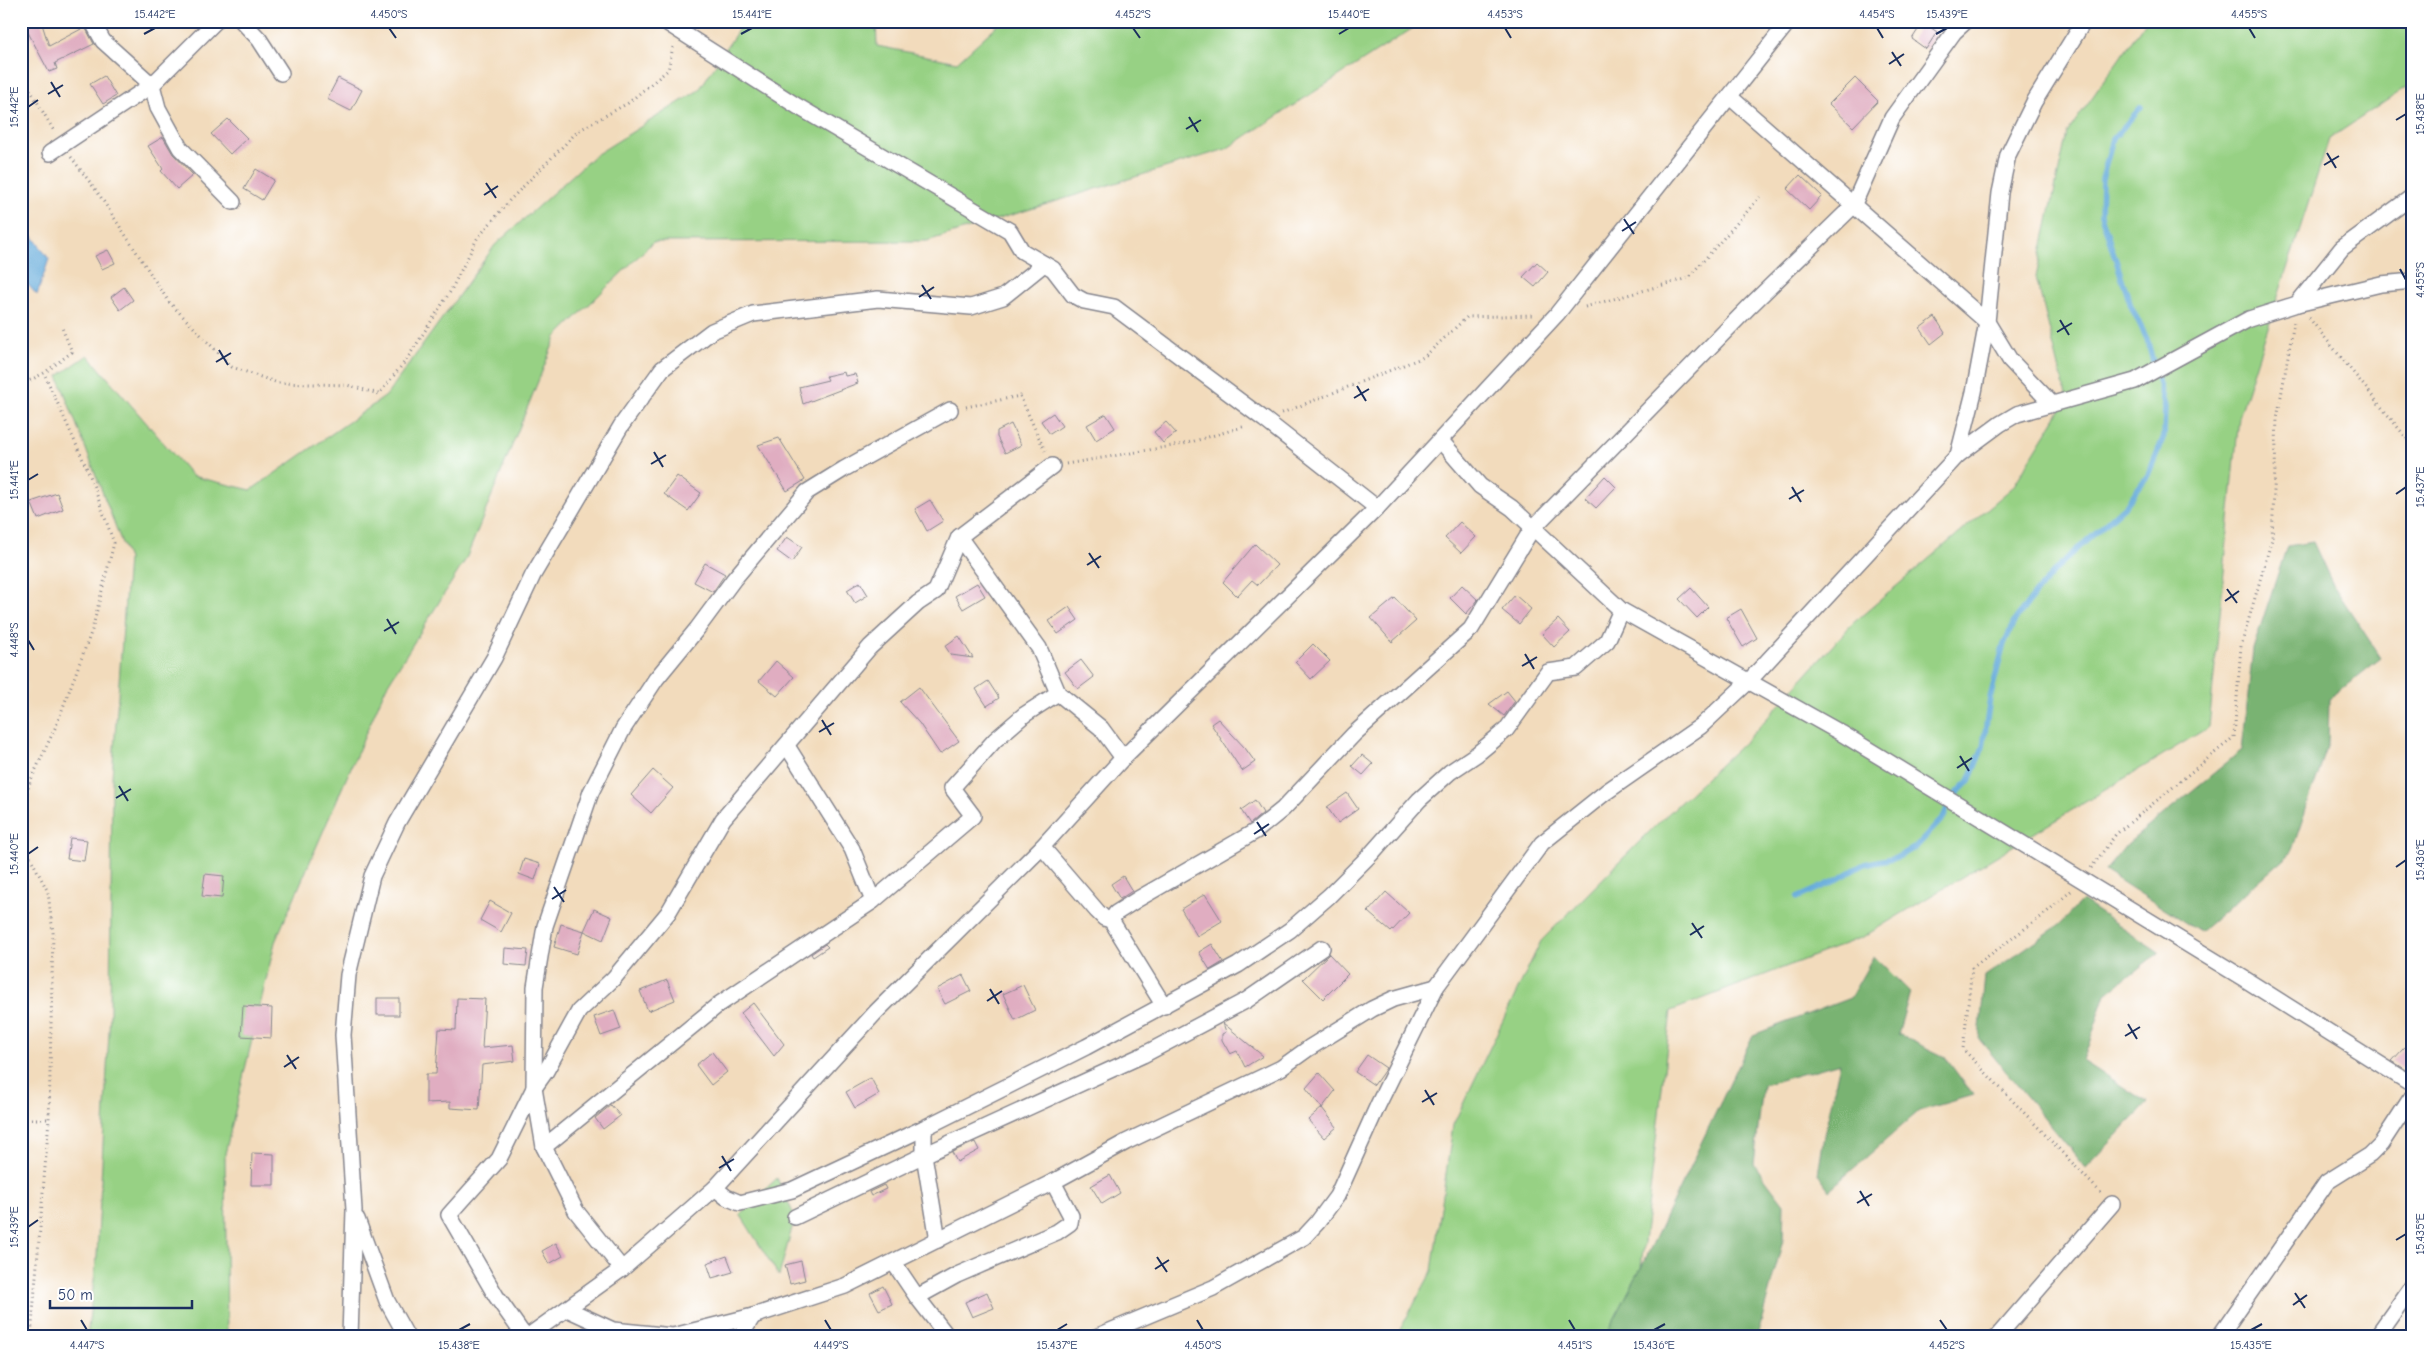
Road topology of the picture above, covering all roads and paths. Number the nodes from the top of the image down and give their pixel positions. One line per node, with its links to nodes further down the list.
1 (92, 21): 11 (street)
2 (216, 21): 11 (street)
3 (242, 21): 9 (street)
4 (664, 21): 8 (street)
5 (1789, 21): 12 (street)
6 (1966, 21): 17 (street)
7 (2084, 21): 22 (street)
8 (677, 29): 13 (path); 18 (street)
9 (281, 73)
10 (25, 81): 13 (path)
11 (152, 85): 13 (street); 16 (street)
12 (1730, 97): 17 (street); 21 (street)
13 (56, 148)
14 (2413, 196): 20 (street)
15 (1760, 197): 21 (path)
16 (233, 202)
17 (1853, 206): 22 (street); 34 (street)
18 (1044, 264): 28 (street); 61 (street)
19 (2413, 281): 20 (street)
20 (2297, 304): 26 (street); 30 (path); 44 (path)
21 (1557, 314): 28 (path); 29 (street)
22 (1987, 322): 26 (street); 31 (street)
23 (62, 328): 24 (path)
24 (44, 373): 25 (path); 41 (path)
25 (21, 384)
26 (2051, 403): 31 (street)
27 (950, 410): 32 (path); 51 (street)
28 (1266, 420): 32 (path); 33 (street)
29 (1440, 441): 33 (street); 34 (street)
30 (2413, 446)
31 (1958, 455): 37 (street)
32 (1052, 466): 35 (street)
33 (1377, 508): 40 (street)
34 (1532, 529): 36 (street); 46 (street)
35 (959, 537): 38 (street); 39 (street)
36 (1621, 610): 37 (street); 49 (street)
37 (1748, 682): 44 (street); 48 (street)
38 (1058, 693): 40 (street); 45 (street)
39 (787, 746): 45 (street); 51 (street)
40 (1123, 758): 43 (street)
41 (21, 812)
42 (21, 839): 54 (path)
43 (1042, 847): 46 (street); 59 (street)
44 (2082, 882): 50 (street); 60 (path)
45 (873, 901): 56 (street)
46 (1110, 920): 49 (street)
47 (1322, 948): 57 (street)
48 (1436, 987): 58 (street); 76 (street)
49 (1164, 1006): 55 (street)
50 (2413, 1085)
51 (534, 1088): 56 (street); 73 (street)
52 (2413, 1095): 78 (street)
53 (21, 1119): 54 (path)
54 (50, 1119): 70 (path)
55 (924, 1128): 57 (street); 59 (street)
56 (544, 1147): 65 (street)
57 (924, 1155): 62 (street); 63 (street)
58 (1053, 1182): 63 (street); 67 (street)
59 (715, 1188): 65 (street)
60 (2112, 1204): 77 (street)
61 (354, 1210): 71 (street); 72 (street)
62 (795, 1217)
63 (938, 1240): 64 (street)
64 (894, 1263): 67 (street); 69 (street)
65 (622, 1270): 68 (street)
66 (2413, 1285): 79 (street)
67 (916, 1297): 75 (street)
68 (567, 1309): 69 (street); 73 (street)
69 (753, 1316): 74 (street)
70 (31, 1337)
71 (350, 1337)
72 (406, 1337)
73 (526, 1337)
74 (740, 1337)
75 (948, 1337)
76 (1096, 1337)
77 (1997, 1337)
78 (2219, 1337)
79 (2376, 1337)

